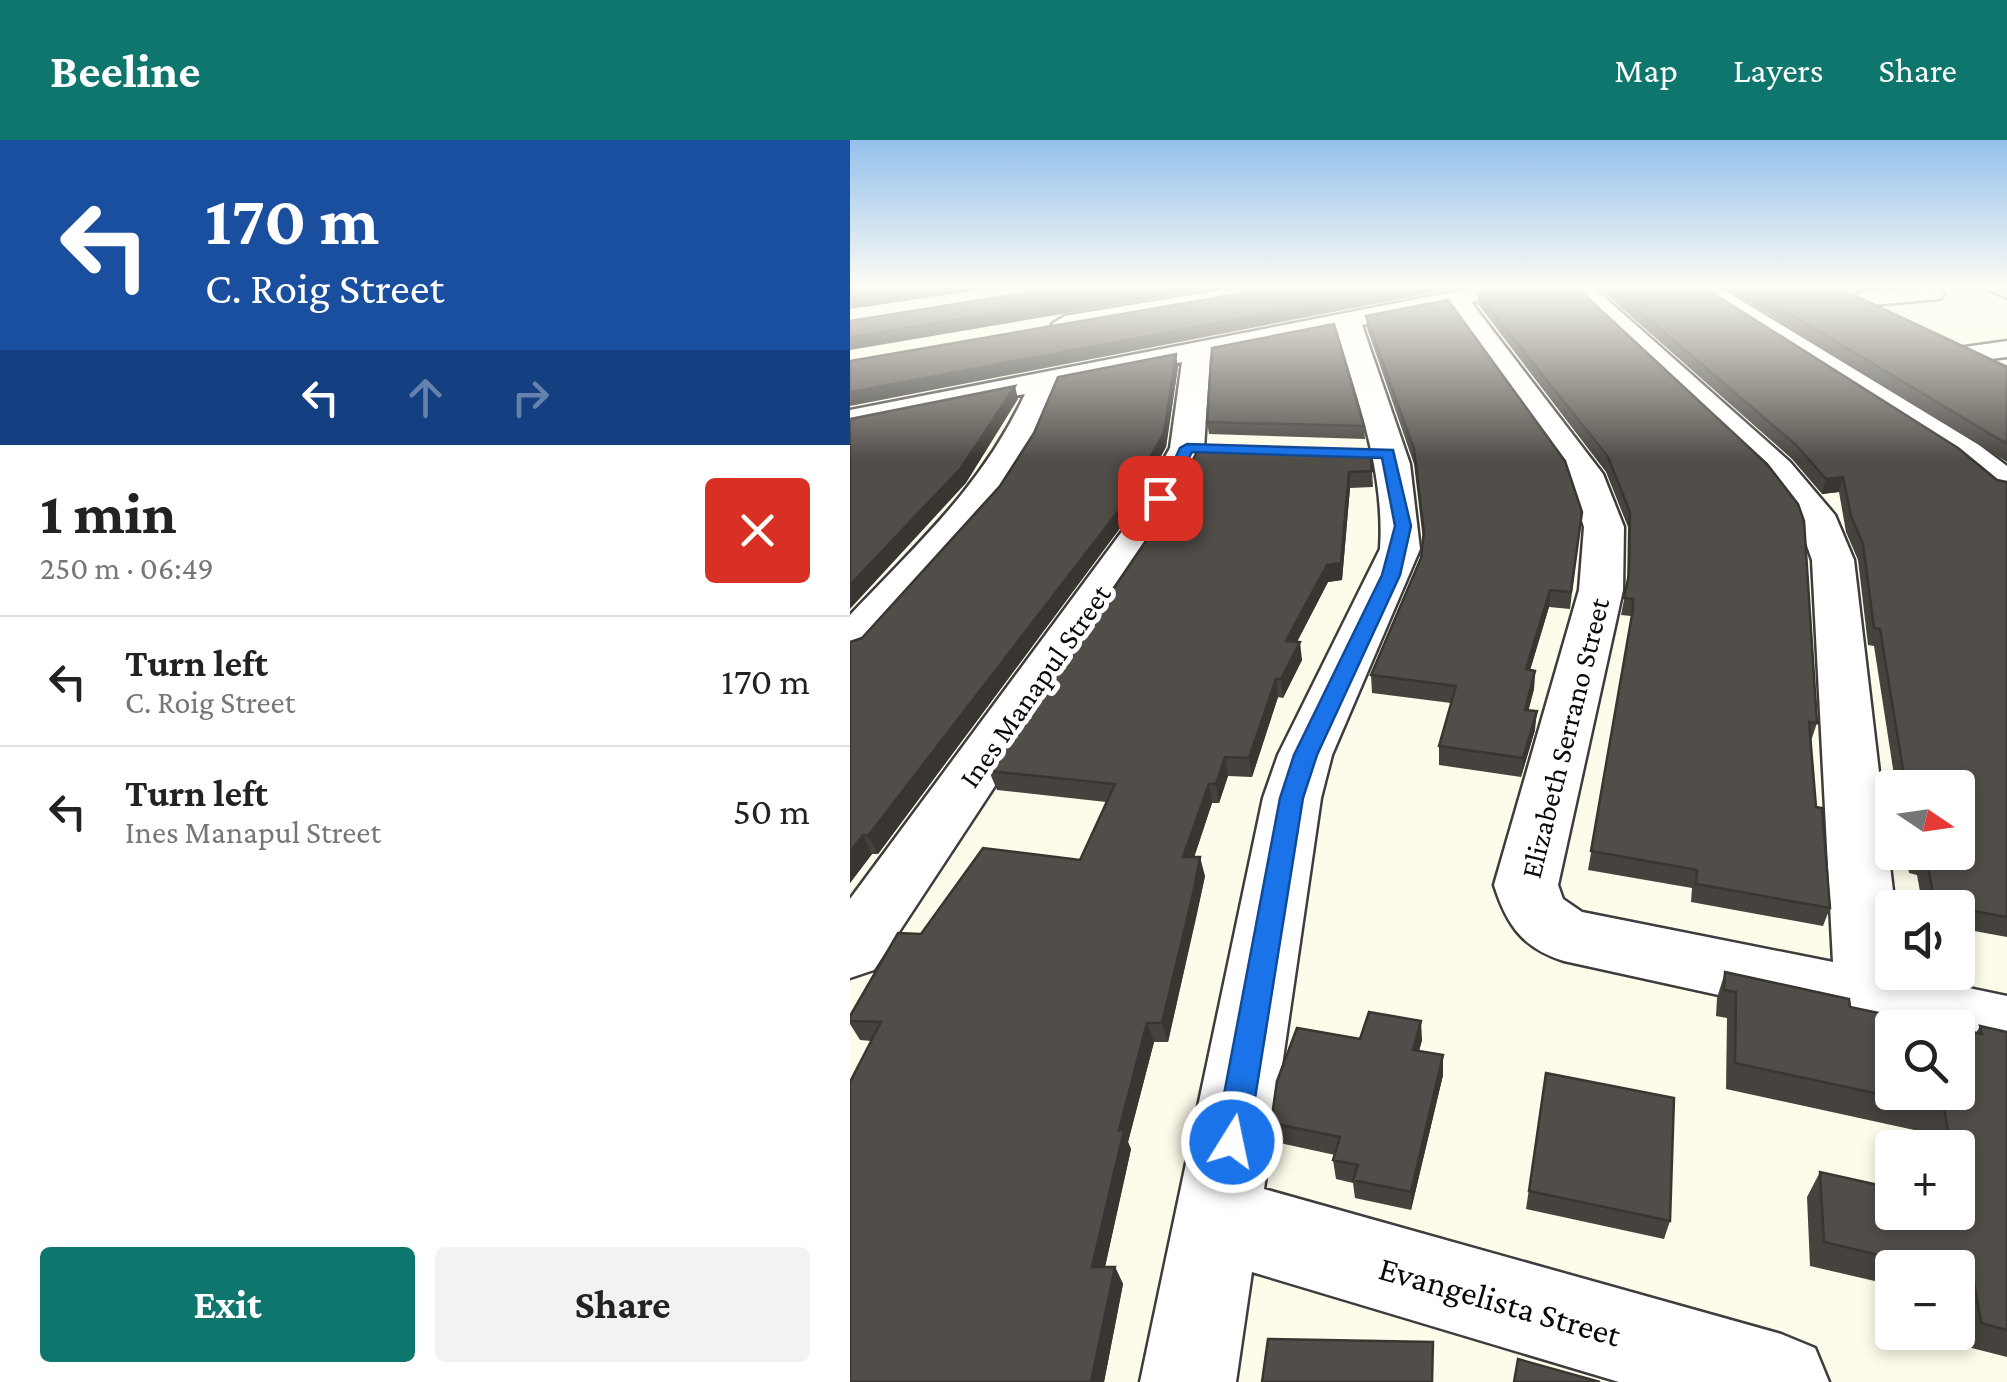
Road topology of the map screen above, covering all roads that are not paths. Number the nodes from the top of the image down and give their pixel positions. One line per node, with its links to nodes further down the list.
1 (1218, 345): 6 (street)
2 (1351, 345): 18 (street)
3 (1490, 345): 16 (street, Elizabeth Serrano Street)
4 (1644, 345): 16 (street)
5 (1797, 345): 13 (street)
6 (1198, 349): 9 (street); 15 (street, Ines Manapul Street)
7 (2007, 349): 8 (street)
8 (2007, 369)
9 (1047, 379): 10 (street); 14 (street)
10 (895, 395): 11 (street); 12 (street)
11 (850, 420)
12 (850, 450)
13 (2002, 475)
14 (850, 643)
15 (850, 951)
16 (1870, 998): 17 (street, Elizabeth Serrano Street)
17 (2007, 1027)
18 (1218, 1219): 19 (street, Evangelista Street); 20 (street)
19 (1769, 1380)
20 (1188, 1382)

